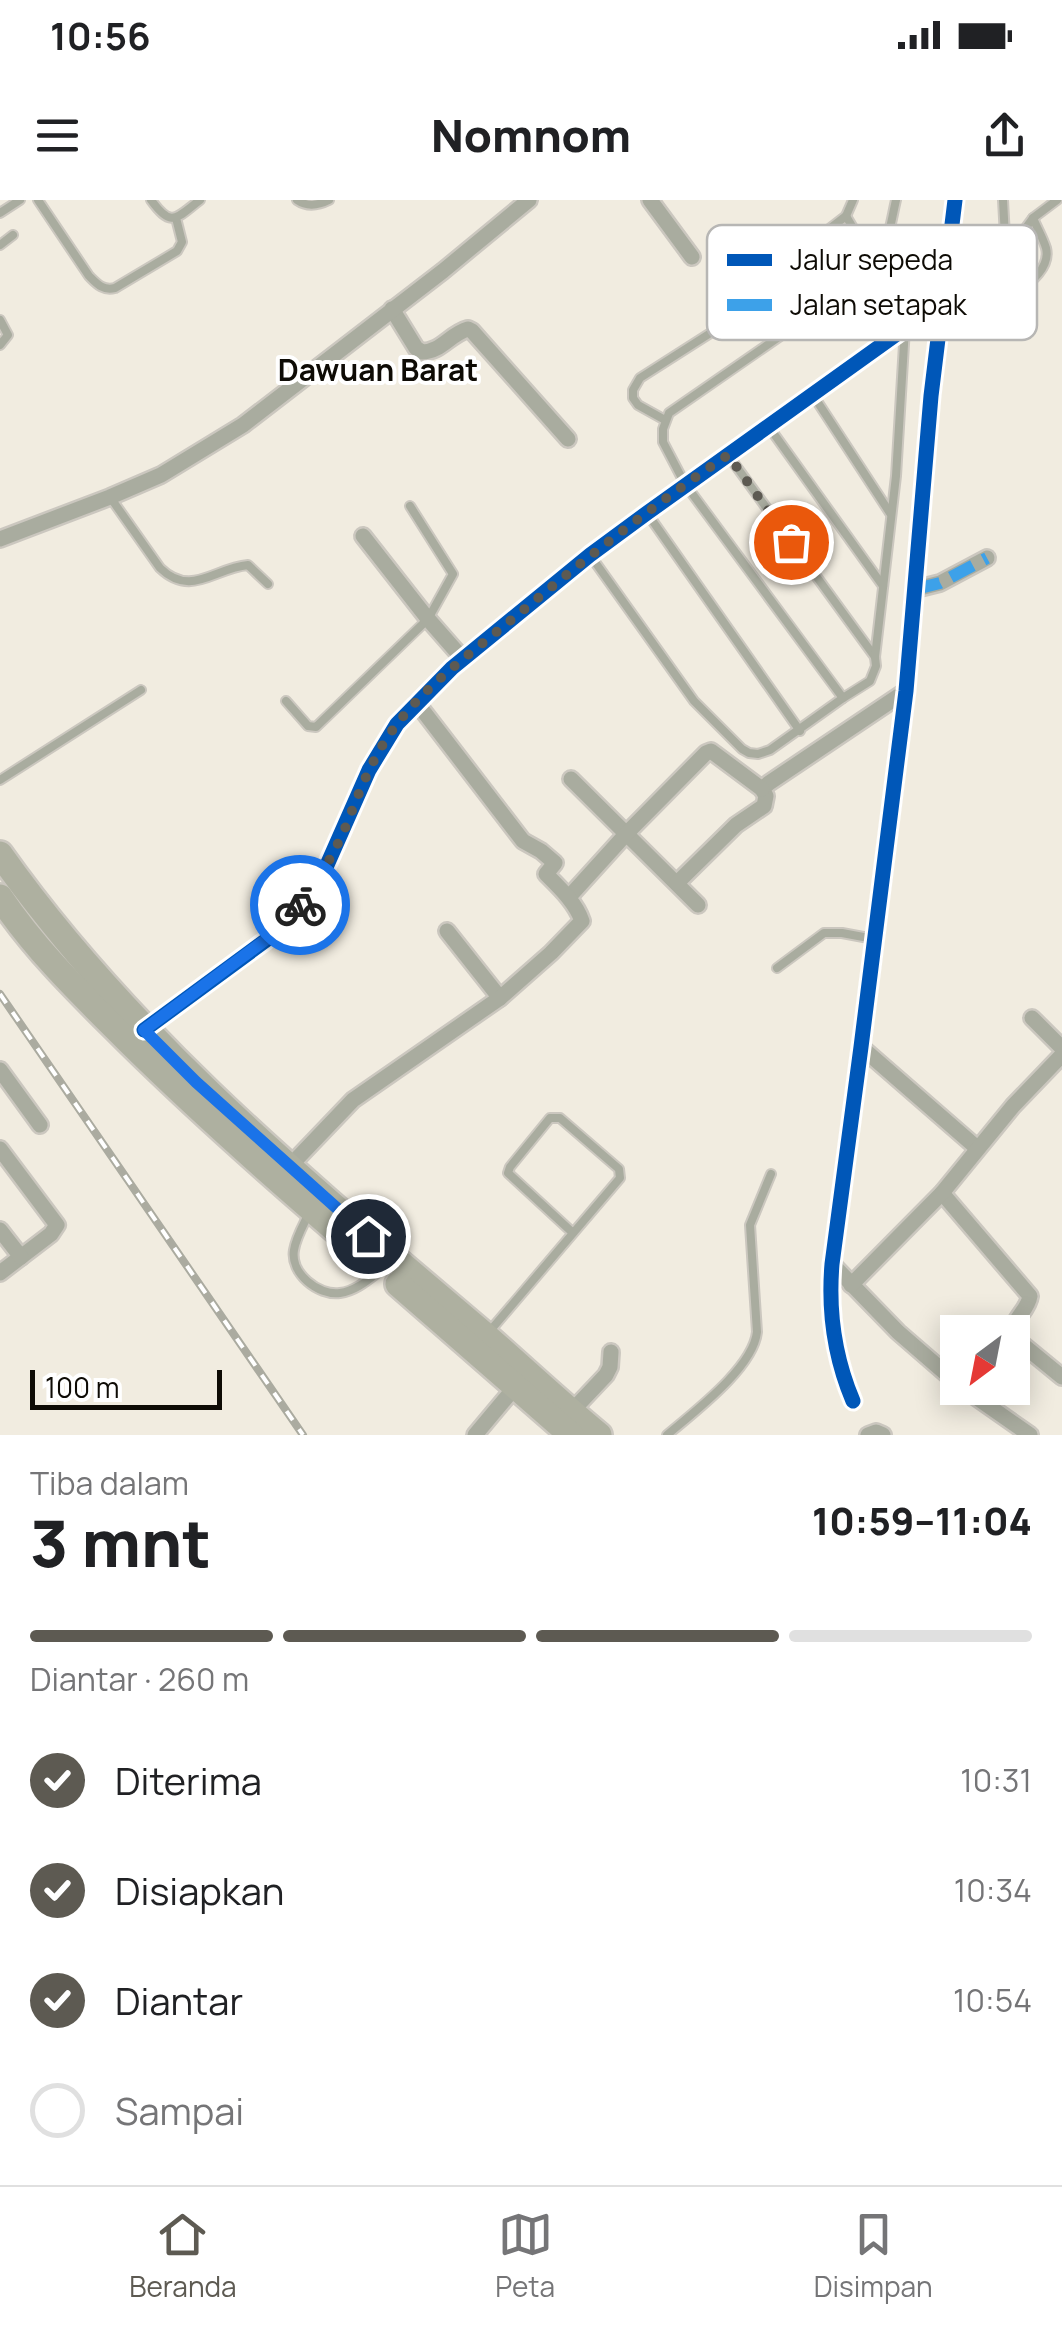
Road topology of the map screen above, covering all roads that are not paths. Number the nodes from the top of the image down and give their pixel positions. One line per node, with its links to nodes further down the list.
1 (20, 200): 14 (lane)
2 (38, 200): 16 (lane)
3 (151, 200): 16 (lane)
4 (200, 200): 16 (lane)
5 (296, 200): 6 (lane)
6 (329, 200)
7 (529, 200): 30 (street)
8 (650, 200): 28 (street)
9 (854, 200): 15 (lane)
10 (896, 200): 20 (lane)
11 (955, 200): 21 (street)
12 (1003, 200): 22 (lane)
13 (1057, 200): 17 (lane)
14 (0, 213)
15 (846, 216): 18 (lane); 19 (lane)
16 (176, 218)
17 (1033, 218): 23 (lane); 24 (lane)
18 (834, 225)
19 (851, 225)
20 (890, 225)
21 (952, 225)
22 (1004, 225)
23 (1028, 225)
24 (1036, 225)
25 (1037, 227): 29 (lane)
26 (13, 235): 27 (lane)
27 (0, 245)
28 (692, 257)
29 (1037, 275)
30 (392, 309): 41 (street); 44 (street)
31 (0, 320): 37 (lane)
32 (707, 335): 39 (lane)
33 (775, 340): 39 (lane)
34 (888, 340): 38 (street)
35 (904, 340): 47 (lane)
36 (938, 340): 54 (street)
37 (0, 345)
38 (813, 396): 40 (street); 47 (lane)
39 (665, 420): 43 (lane)
40 (769, 427): 42 (street); 53 (lane)
41 (568, 439)
42 (728, 455): 43 (street); 56 (lane)
43 (685, 484): 46 (street); 60 (lane)
44 (110, 497): 49 (street); 52 (lane)
45 (410, 506): 55 (lane)
46 (646, 513): 50 (street); 63 (lane)
47 (892, 514): 53 (lane)
48 (363, 536): 55 (street)
49 (0, 539)
50 (590, 556): 57 (street); 63 (lane)
51 (987, 558): 54 (street)
52 (268, 584)
53 (883, 586): 56 (lane)
54 (916, 589): 59 (street)
55 (428, 619): 57 (street); 61 (lane)
56 (875, 657): 60 (lane)
57 (463, 659): 62 (street)
58 (141, 690): 65 (lane)
59 (906, 691): 66 (street); 74 (street)
60 (843, 698): 63 (lane)
61 (286, 701)
62 (417, 703): 70 (street); 78 (street)
63 (800, 731)
64 (572, 779): 67 (street)
65 (0, 780)
66 (762, 790): 67 (street); 69 (street)
67 (627, 833): 69 (street); 70 (street)
68 (0, 854): 78 (highway)
69 (677, 883): 72 (street)
70 (569, 897): 76 (street)
71 (0, 898): 88 (highway)
72 (698, 904)
73 (447, 931): 76 (street)
74 (874, 939): 75 (lane); 79 (street)
75 (777, 968)
76 (500, 998): 85 (street)
77 (1032, 1018): 80 (street)
78 (144, 1030): 85 (highway)
79 (862, 1046): 83 (street); 92 (street)
80 (1062, 1051): 83 (street)
81 (2, 1078): 82 (street)
82 (40, 1124)
83 (977, 1148): 87 (street)
84 (0, 1149): 91 (street)
85 (289, 1167): 97 (highway)
86 (771, 1174): 108 (lane)
87 (942, 1193): 95 (street); 96 (street)
88 (311, 1209): 93 (highway); 93 (lane)
89 (0, 1230): 91 (street)
90 (573, 1233): 90 (lane); 97 (lane)
91 (21, 1257): 94 (street)
92 (832, 1264): 95 (street); 103 (street)
93 (382, 1270): 97 (highway)
94 (0, 1273)
95 (851, 1285): 100 (street)
96 (1020, 1315)
97 (479, 1342): 102 (highway); 105 (highway)
98 (1030, 1349): 101 (street)
99 (612, 1352): 105 (street)
100 (940, 1369)
101 (1062, 1377)
102 (516, 1386): 105 (highway); 106 (street)
103 (853, 1401)
104 (987, 1405): 111 (street)
105 (571, 1424): 107 (highway)
106 (475, 1435)
107 (599, 1435)
108 (667, 1435)
109 (868, 1435): 110 (street)
110 (883, 1435)
111 (1030, 1435)

